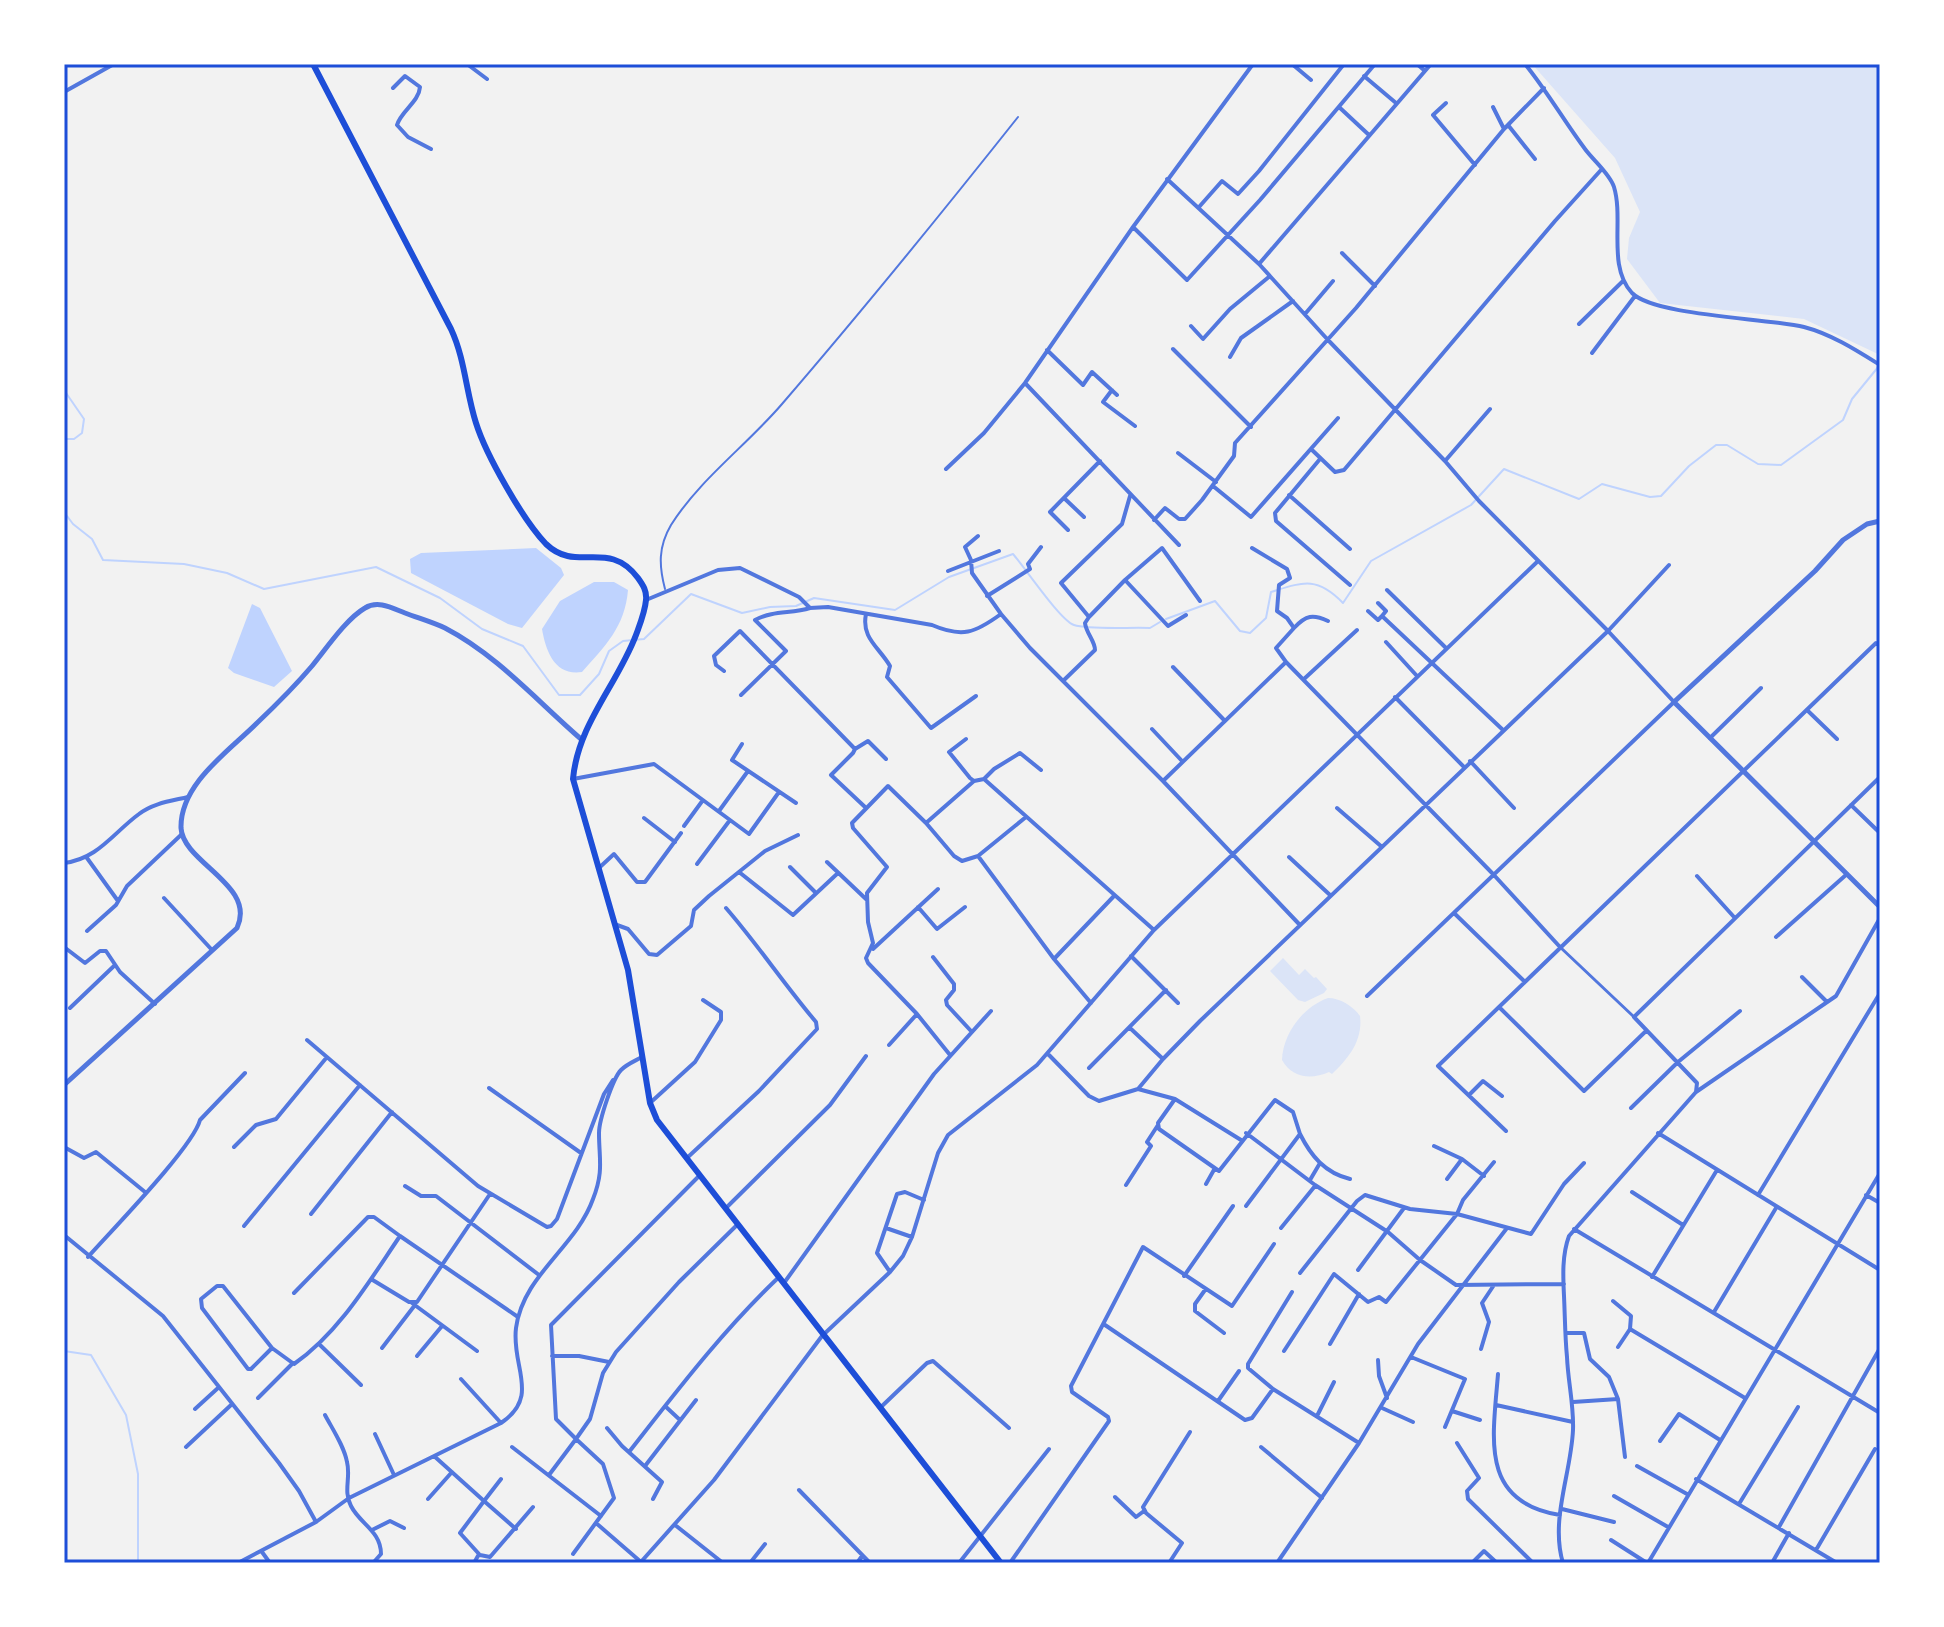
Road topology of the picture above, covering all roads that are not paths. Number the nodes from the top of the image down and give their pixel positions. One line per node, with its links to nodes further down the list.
1 (114, 64): 17 (street)
2 (313, 64): 87 (main road)
3 (467, 64): 13 (street)
4 (1253, 64): 29 (street)
5 (1292, 64): 14 (street)
6 (1344, 64): 30 (street)
7 (1375, 64): 12 (street)
8 (1417, 64): 11 (street)
9 (1431, 64): 11 (street)
10 (1525, 64): 16 (street)
11 (1425, 71): 18 (street)
12 (1364, 76): 18 (street); 20 (street)
13 (487, 79)
14 (1311, 80)
15 (393, 88): 25 (street)
16 (1544, 88): 23 (street); 28 (street)
17 (64, 92)
18 (1396, 103): 24 (street)
19 (1446, 103): 27 (street)
20 (1339, 107): 24 (street); 32 (street)
21 (1493, 107): 23 (street)
22 (1018, 117): 85 (lane)
23 (1506, 127): 26 (street); 27 (street)
24 (1369, 135): 34 (street)
25 (431, 149)
26 (1535, 159)
27 (1475, 165): 38 (street)
28 (1601, 170): 37 (street); 53 (street)
29 (1167, 179): 30 (street); 31 (street)
30 (1199, 208): 32 (street)
31 (1133, 227): 32 (street); 46 (street)
32 (1229, 236): 34 (street)
33 (1342, 253): 38 (street)
34 (1259, 264): 35 (street)
35 (1270, 276): 40 (street); 43 (street)
36 (1333, 281): 41 (street)
37 (1623, 281): 39 (street); 42 (street)
38 (1375, 286): 44 (street)
39 (1635, 296): 47 (street); 49 (street)
40 (1293, 301): 41 (street); 48 (street)
41 (1305, 314): 44 (street)
42 (1579, 324)
43 (1191, 326)
44 (1328, 340): 53 (street); 57 (street)
45 (1173, 349): 57 (street)
46 (1047, 350): 50 (street); 51 (street)
47 (1592, 353)
48 (1230, 357)
49 (1879, 364)
50 (1025, 383): 61 (street); 63 (street)
51 (1112, 390): 52 (street); 56 (street)
52 (1117, 395)
53 (1395, 409): 60 (street); 62 (street)
54 (1490, 409): 62 (street)
55 (1338, 418): 58 (street)
56 (1135, 426)
57 (1251, 427): 64 (street)
58 (1311, 449): 60 (street); 64 (street)
59 (1178, 453): 64 (street)
60 (1320, 459): 65 (street)
61 (1100, 461): 66 (street); 67 (street)
62 (1445, 461): 78 (street)
63 (946, 469)
64 (1214, 484): 69 (street)
65 (1289, 495): 76 (street); 83 (street)
66 (1130, 496): 69 (street); 96 (street)
67 (1064, 498): 68 (street); 71 (street)
68 (1084, 517)
69 (1154, 520): 73 (street)
70 (1880, 521): 116 (street)
71 (1068, 530)
72 (978, 536): 80 (street)
73 (1179, 545)
74 (1041, 547): 86 (street)
75 (1252, 548): 98 (street)
76 (1350, 549)
77 (999, 551): 80 (street)
78 (1537, 562): 100 (street); 103 (street)
79 (1669, 565): 100 (street)
80 (971, 568): 81 (street); 86 (street)
81 (948, 571)
82 (1125, 580): 88 (street); 94 (street); 96 (street)
83 (1350, 585)
84 (1387, 590): 103 (street)
85 (666, 592): 87 (street); 90 (street)
86 (987, 596): 93 (street)
87 (646, 600): 123 (main road)
88 (1200, 601)
89 (1378, 603): 95 (street)
90 (809, 606): 92 (street); 106 (street)
91 (1368, 611): 95 (street)
92 (866, 614): 93 (street); 114 (street)
93 (1001, 614): 111 (street)
94 (1186, 615)
95 (1382, 616): 104 (street)
96 (1089, 617): 111 (street)
97 (1328, 621): 98 (street)
98 (1294, 628): 105 (street)
99 (1357, 630): 110 (street)
100 (1608, 631): 116 (street); 120 (street)
101 (1386, 642): 109 (street)
102 (1880, 646): 117 (street)
103 (1446, 648): 104 (street)
104 (1432, 661): 109 (street); 120 (street)
105 (1286, 662): 110 (street); 118 (street)
106 (772, 665): 108 (street); 113 (street); 127 (street)
107 (1173, 667): 118 (street)
108 (724, 671)
109 (1417, 676): 115 (street)
110 (1304, 679): 121 (street)
111 (1063, 681): 138 (street)
112 (1761, 688): 122 (street)
113 (741, 695)
114 (976, 696)
115 (1395, 697): 121 (street); 131 (street)
116 (1674, 702): 122 (street); 173 (street)
117 (1808, 711): 125 (street); 134 (street)
118 (1225, 721): 129 (street)
119 (1152, 729): 129 (street)
120 (1503, 730): 130 (street)
121 (1356, 734): 145 (street); 162 (street)
122 (1710, 738): 134 (street)
123 (581, 739): 135 (main road); 141 (street)
124 (966, 739): 137 (street)
125 (1837, 739)
126 (742, 744): 133 (street)
127 (855, 749): 128 (street); 146 (street)
128 (886, 759)
129 (1182, 761): 138 (street)
130 (1470, 761): 131 (street); 148 (street)
131 (1464, 767): 145 (street)
132 (1041, 770): 136 (street)
133 (748, 771): 140 (street); 149 (street)
134 (1744, 773): 159 (street); 196 (street)
135 (573, 779): 142 (street); 169 (main road)
136 (984, 779): 137 (street); 150 (street)
137 (974, 781): 153 (street)
138 (1163, 781): 162 (street)
139 (1878, 781): 144 (street)
140 (779, 792): 143 (street); 152 (street)
141 (188, 797): 157 (street); 165 (street)
142 (703, 800): 149 (street); 154 (street)
143 (796, 803)
144 (1851, 805): 156 (street); 159 (street)
145 (1424, 806): 161 (street); 173 (street)
146 (865, 807): 153 (street); 181 (street)
147 (1337, 808): 161 (street)
148 (1514, 808)
149 (719, 812): 152 (street)
150 (1026, 817): 163 (street); 179 (street)
151 (644, 818): 160 (street)
152 (730, 820): 168 (street)
153 (926, 823): 163 (street)
154 (684, 826)
155 (681, 833): 160 (street)
156 (1880, 833)
157 (182, 834): 182 (street); 198 (street)
158 (798, 835): 171 (street)
159 (1814, 841): 174 (street); 188 (street)
160 (675, 842): 169 (street)
161 (1382, 847): 178 (street)
162 (1231, 854): 190 (street); 192 (street)
163 (978, 856): 201 (street)
164 (1289, 857): 178 (street)
165 (87, 858): 167 (street); 182 (street)
166 (827, 862): 172 (street)
167 (64, 863)
168 (697, 864)
169 (600, 867): 191 (main road)
170 (790, 867): 177 (street)
171 (739, 872): 177 (street); 191 (street)
172 (838, 873): 177 (street); 181 (street)
173 (1493, 874): 187 (street); 196 (street)
174 (1847, 874): 185 (street); 194 (street)
175 (1697, 876): 188 (street)
176 (938, 889): 183 (street)
177 (816, 893)
178 (1330, 895): 190 (street)
179 (1114, 896): 192 (street); 201 (street)
180 (164, 898): 198 (street)
181 (867, 900): 197 (street)
182 (118, 901): 193 (street)
183 (918, 907): 184 (street); 197 (street)
184 (965, 907)
185 (1880, 907)
186 (726, 908): 255 (street)
187 (1454, 913): 204 (street); 207 (street)
188 (1734, 917): 218 (street)
189 (1880, 918): 209 (street)
190 (1299, 924): 229 (street)
191 (617, 925): 228 (main road)
192 (1154, 930): 199 (street)
193 (87, 931)
194 (1776, 937)
195 (64, 947): 202 (street)
196 (1560, 947): 204 (street); 218 (street)
197 (872, 951): 217 (street)
198 (213, 952): 212 (street)
199 (1131, 956): 205 (street); 210 (street)
200 (933, 957): 220 (street)
201 (1054, 959): 210 (street)
202 (115, 965): 212 (street); 214 (street)
203 (1802, 977): 209 (street)
204 (1524, 982): 213 (street)
205 (1166, 990): 211 (street); 219 (street)
206 (1880, 993): 276 (street)
207 (1367, 996)
208 (703, 1000): 242 (street)
209 (1827, 1002): 238 (street)
210 (1091, 1003): 224 (street)
211 (1178, 1003)
212 (155, 1004): 234 (street)
213 (1499, 1007): 221 (street); 239 (street)
214 (70, 1008)
215 (991, 1011): 220 (street)
216 (1740, 1011): 230 (street)
217 (917, 1014): 223 (street); 225 (street)
218 (1634, 1017): 221 (street)
219 (1129, 1027): 229 (street); 231 (street)
220 (971, 1031): 225 (street)
221 (1646, 1031): 230 (street)
222 (307, 1040): 227 (street)
223 (889, 1045)
224 (1048, 1054): 237 (street); 278 (street)
225 (950, 1055): 313 (street)
226 (866, 1056): 283 (street)
227 (327, 1057): 235 (street); 253 (street)
228 (642, 1057): 233 (street); 242 (main road)
229 (1163, 1059): 237 (street)
230 (1678, 1062): 238 (street); 243 (street)
231 (1089, 1068)
232 (245, 1073): 273 (street)
233 (616, 1077): 254 (street); 309 (street)
234 (64, 1085)
235 (360, 1085): 244 (street); 291 (street)
236 (489, 1088): 254 (street)
237 (1138, 1089): 241 (street)
238 (1696, 1092): 248 (street)
239 (1469, 1095): 240 (street); 246 (street)
240 (1502, 1096)
241 (1175, 1099): 245 (street); 250 (street)
242 (650, 1103): 255 (main road)
243 (1631, 1108)
244 (392, 1112): 275 (street); 286 (street)
245 (1158, 1125): 261 (street); 270 (street)
246 (1506, 1131)
247 (1246, 1133): 249 (street); 250 (street); 256 (street)
248 (1658, 1133): 262 (street); 295 (street)
249 (1300, 1134): 256 (street); 259 (street)
250 (1241, 1140): 261 (street)
251 (1434, 1146): 257 (street)
252 (64, 1147): 273 (street)
253 (234, 1147)
254 (581, 1153): 275 (street)
255 (686, 1159): 264 (main road)
256 (1280, 1159): 268 (street); 281 (street)
257 (1462, 1159): 265 (street); 267 (street)
258 (1494, 1162): 265 (street)
259 (1320, 1163): 266 (street); 268 (street)
260 (1584, 1163): 294 (street)
261 (1215, 1168): 269 (street)
262 (1717, 1170): 276 (street); 290 (street)
263 (1880, 1173): 277 (street)
264 (700, 1175): 283 (main road); 342 (street)
265 (1484, 1176): 287 (street)
266 (1350, 1179)
267 (1447, 1179)
268 (1310, 1180): 271 (street)
269 (1206, 1184)
270 (1126, 1185)
271 (1315, 1185): 284 (street); 293 (street)
272 (405, 1186): 288 (street)
273 (145, 1192): 302 (street)
274 (1632, 1192): 290 (street)
275 (490, 1194): 288 (street)
276 (1758, 1195): 282 (street)
277 (1866, 1195): 279 (street); 300 (street)
278 (924, 1200): 292 (street); 299 (street)
279 (1880, 1203)
280 (1233, 1206): 310 (street)
281 (1246, 1206)
282 (1777, 1207): 300 (street); 323 (street)
283 (726, 1208): 289 (main road)
284 (1351, 1208): 285 (street); 296 (street); 308 (street)
285 (1405, 1208): 287 (street); 296 (street)
286 (311, 1214)
287 (1457, 1214): 294 (street); 303 (street)
288 (471, 1222): 304 (street); 309 (street)
289 (738, 1224): 313 (main road); 345 (street)
290 (1683, 1225): 311 (street)
291 (244, 1226)
292 (886, 1228): 299 (street); 307 (street)
293 (1281, 1228)
294 (1507, 1228): 316 (street)
295 (1574, 1229): 311 (street); 314 (street)
296 (1388, 1232): 303 (street); 305 (street)
297 (64, 1235): 302 (street)
298 (400, 1236): 304 (street); 312 (street); 319 (street)
299 (912, 1237): 307 (street)
300 (1838, 1243): 306 (street); 338 (street)
301 (1274, 1244): 317 (street)
302 (88, 1257): 352 (street)
303 (1420, 1260): 316 (street); 320 (street)
304 (442, 1266): 322 (street); 324 (street)
305 (1358, 1270)
306 (1880, 1270)
307 (890, 1272): 330 (street)
308 (1300, 1273)
309 (539, 1275): 324 (street)
310 (1184, 1276): 317 (street); 325 (street)
311 (1652, 1277): 323 (street)
312 (371, 1279): 322 (street); 331 (street)
313 (781, 1280): 330 (main road); 364 (street)
314 (1564, 1284): 315 (street); 329 (street)
315 (1495, 1285): 316 (street); 337 (street)
316 (1463, 1286): 343 (street)
317 (1205, 1290): 328 (street)
318 (1292, 1292): 353 (street)
319 (294, 1293)
320 (1359, 1294): 332 (street); 340 (street)
321 (1613, 1301): 327 (street)
322 (414, 1304): 326 (street); 335 (street)
323 (1714, 1312): 338 (street)
324 (518, 1317): 377 (street)
325 (1105, 1325): 360 (street); 447 (street)
326 (442, 1326): 339 (street); 341 (street)
327 (1630, 1329): 333 (street); 357 (street)
328 (1224, 1333)
329 (1566, 1333): 358 (street); 361 (street)
330 (822, 1336): 366 (main road); 420 (street)
331 (319, 1344): 346 (street); 351 (street)
332 (1330, 1344)
333 (1618, 1347)
334 (272, 1348): 334 (street); 346 (street)
335 (382, 1348)
336 (1880, 1348): 354 (street)
337 (1481, 1349)
338 (1775, 1349): 354 (street); 357 (street)
339 (477, 1351)
340 (1284, 1351)
341 (417, 1356)
342 (552, 1356): 345 (street); 383 (street)
343 (1411, 1357): 356 (street); 369 (street)
344 (1378, 1360): 356 (street)
345 (609, 1362): 383 (street)
346 (292, 1364): 355 (street)
347 (1239, 1371): 360 (street)
348 (1498, 1374): 363 (street)
349 (461, 1379): 377 (street)
350 (1334, 1382): 372 (street)
351 (361, 1385)
352 (218, 1388): 362 (street); 368 (street)
353 (1273, 1389): 360 (street); 372 (street)
354 (1852, 1397): 370 (street); 422 (street)
355 (258, 1398)
356 (1387, 1398): 367 (street)
357 (1745, 1398): 384 (street)
358 (1618, 1399): 361 (street); 395 (street)
359 (696, 1400): 373 (street)
360 (1218, 1401)
361 (1573, 1402): 376 (street)
362 (231, 1405): 388 (street); 417 (street)
363 (1496, 1405): 376 (street); 415 (street)
364 (665, 1406): 373 (street); 393 (street)
365 (1798, 1407): 412 (street)
366 (879, 1408): 380 (street); 427 (main road)
367 (1381, 1408): 375 (street); 386 (street)
368 (195, 1409)
369 (1452, 1411): 374 (street); 378 (street)
370 (1880, 1413)
371 (325, 1415): 407 (street)
372 (1317, 1417): 386 (street)
373 (680, 1420): 396 (street)
374 (1480, 1420)
375 (1413, 1422)
376 (1573, 1422): 415 (street)
377 (501, 1423): 394 (street)
378 (1445, 1427)
379 (607, 1428): 393 (street)
380 (1009, 1428)
381 (1190, 1432): 414 (street)
382 (375, 1434): 399 (street)
383 (576, 1439): 400 (street); 416 (street)
384 (1720, 1440): 385 (street); 402 (street)
385 (1660, 1441)
386 (1359, 1443): 408 (street)
387 (1457, 1443): 452 (street)
388 (186, 1447)
389 (512, 1447): 400 (street)
390 (1261, 1447): 408 (street)
391 (1049, 1449): 427 (street)
392 (1875, 1449): 430 (street)
393 (629, 1452): 396 (street)
394 (434, 1456): 398 (street); 399 (street)
395 (1625, 1457)
396 (645, 1466): 410 (street)
397 (1637, 1466): 404 (street)
398 (452, 1472): 409 (street); 411 (street)
399 (394, 1475): 407 (street)
400 (549, 1475): 416 (street)
401 (501, 1479): 411 (street)
402 (1696, 1479): 404 (street); 412 (street)
403 (799, 1490): 434 (street)
404 (1687, 1494): 421 (street)
405 (1614, 1496): 421 (street)
406 (1115, 1497): 414 (street)
407 (349, 1498): 417 (street); 425 (street)
408 (1322, 1498): 449 (street)
409 (428, 1499)
410 (653, 1499)
411 (484, 1501): 424 (street); 433 (street)
412 (1739, 1504): 422 (street)
413 (533, 1507): 424 (street)
414 (1144, 1511): 448 (street)
415 (1561, 1512): 418 (street); 453 (street)
416 (601, 1516): 419 (street)
417 (316, 1522): 431 (street)
418 (1614, 1522)
419 (596, 1523): 432 (street); 435 (street)
420 (675, 1525): 435 (street); 441 (street)
421 (1668, 1527): 454 (street)
422 (1779, 1527): 426 (street)
423 (404, 1528): 425 (street)
424 (516, 1529): 433 (street)
425 (372, 1530): 439 (street)
426 (1789, 1533): 430 (street); 455 (street)
427 (980, 1536): 445 (street); 446 (main road)
428 (1611, 1540): 454 (street)
429 (765, 1544): 442 (street)
430 (1816, 1550): 456 (street)
431 (261, 1553): 436 (street); 437 (street); 438 (street)
432 (573, 1554)
433 (480, 1555): 440 (street)
434 (862, 1556): 443 (street); 444 (street)
435 (640, 1562)
436 (238, 1563)
437 (255, 1563)
438 (270, 1563)
439 (373, 1563)
440 (474, 1563)
441 (723, 1563)
442 (750, 1563)
443 (857, 1563)
444 (870, 1563)
445 (959, 1563)
446 (1001, 1563)
447 (1010, 1563)
448 (1169, 1563)
449 (1277, 1563)
450 (1472, 1563): 451 (street)
451 (1497, 1563)
452 (1533, 1563)
453 (1563, 1563)
454 (1647, 1563)
455 (1772, 1563)
456 (1837, 1563)

